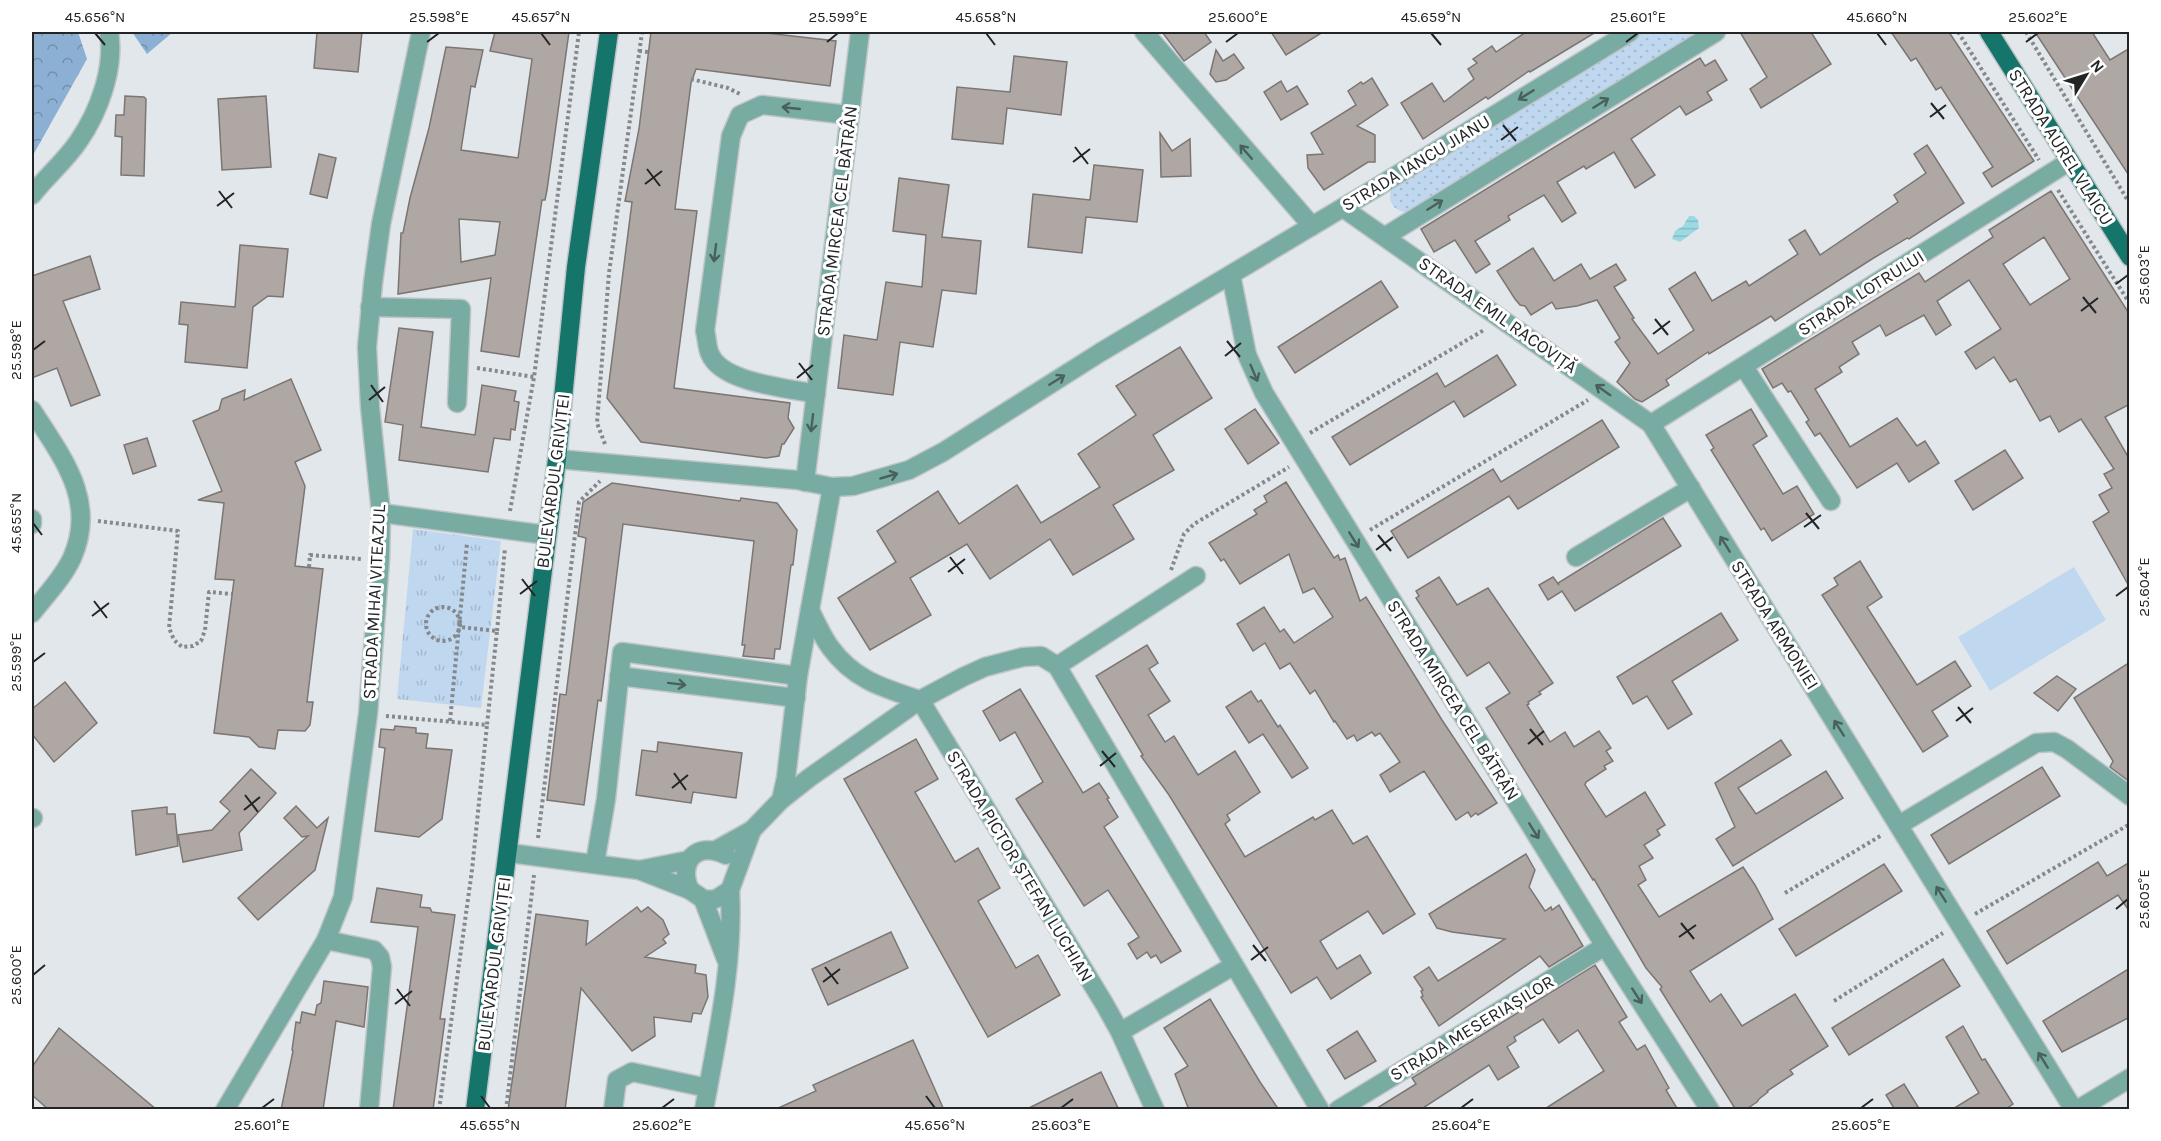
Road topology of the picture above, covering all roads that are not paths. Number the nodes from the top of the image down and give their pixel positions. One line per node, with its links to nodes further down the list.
1 (109, 32): 11 (street)
2 (421, 32): 17 (street, STRADA MIHAI VITEAZUL)
3 (609, 32): 23 (main road, BULEVARDUL GRIVIȚEI)
4 (860, 32): 9 (street, STRADA MIRCEA CEL BĂTRÂN)
5 (1144, 32): 13 (street, one-way to 5)
6 (1630, 32): 12 (street, STRADA IANCU JIANU, one-way to 12)
7 (1716, 32): 14 (street, one-way to 7)
8 (1994, 33): 10 (main road, STRADA AUREL VLAICU)
9 (849, 115): 19 (street, STRADA MIRCEA CEL BĂTRÂN); 19 (street, one-way to 19)
10 (2070, 161): 15 (main road, STRADA AUREL VLAICU); 18 (street, STRADA LOTRULUI)
11 (32, 195)
12 (1343, 207): 13 (street, STRADA IANCU JIANU); 14 (street, STRADA EMIL RACOVIȚĂ)
13 (1312, 226): 16 (street, STRADA IANCU JIANU)
14 (1386, 236): 22 (street, STRADA EMIL RACOVIȚĂ, one-way to 14)
15 (2130, 257)
16 (1231, 275): 25 (street, STRADA IANCU JIANU, one-way to 16); 53 (street, STRADA MIRCEA CEL BĂTRÂN, one-way to 53)
17 (370, 308): 20 (street); 28 (street, STRADA MIHAI VITEAZUL)
18 (1744, 367): 22 (street, STRADA LOTRULUI); 27 (street)
19 (816, 394): 24 (street, STRADA MIRCEA CEL BĂTRÂN, one-way to 24)
20 (457, 403)
21 (32, 410): 35 (street)
22 (1651, 424): 26 (street, STRADA ARMONIEI)
23 (557, 459): 24 (street); 31 (main road, BULEVARDUL GRIVIȚEI)
24 (805, 482): 25 (street)
25 (832, 487): 34 (street)
26 (1691, 488): 32 (street); 43 (street, STRADA ARMONIEI, one-way to 26)
27 (1831, 501)
28 (381, 513): 31 (street); 52 (street, STRADA MIHAI VITEAZUL)
29 (32, 519): 30 (street)
30 (32, 524)
31 (547, 535): 46 (main road, BULEVARDUL GRIVIȚEI)
32 (1576, 557)
33 (1196, 576): 36 (street)
34 (810, 610): 38 (street); 40 (street)
35 (32, 613)
36 (1057, 666): 40 (street); 55 (street)
37 (619, 676): 38 (street); 39 (street, one-way to 39); 48 (street)
38 (798, 676): 39 (street)
39 (796, 698): 42 (street)
40 (920, 700): 42 (street); 56 (street, STRADA PICTOR ȘTEFAN LUCHIAN)
41 (2130, 796): 43 (street)
42 (781, 800): 44 (street)
43 (1899, 825): 68 (street, STRADA ARMONIEI, one-way to 43)
44 (752, 830): 45 (street); 50 (street)
45 (716, 850): 47 (street); 50 (street)
46 (508, 853): 48 (street); 61 (main road, BULEVARDUL GRIVIȚEI)
47 (689, 860): 49 (street); 51 (street)
48 (595, 863): 49 (street)
49 (639, 870): 51 (street)
50 (732, 884): 51 (street); 54 (street)
51 (697, 894): 54 (street)
52 (326, 940): 59 (street, STRADA MIHAI VITEAZUL); 60 (street)
53 (1605, 946): 66 (street, STRADA MESERIAȘILOR); 67 (street, STRADA MIRCEA CEL BĂTRÂN, one-way to 67)
54 (729, 966): 58 (street)
55 (1233, 966): 56 (street); 65 (street)
56 (1120, 1032): 64 (street, STRADA PICTOR ȘTEFAN LUCHIAN)
57 (2130, 1078): 68 (street)
58 (708, 1088): 62 (street); 63 (street)
59 (225, 1110)
60 (369, 1110)
61 (475, 1110)
62 (614, 1110)
63 (704, 1110)
64 (1155, 1110)
65 (1320, 1110)
66 (1338, 1110)
67 (1710, 1110)
68 (2076, 1110)

